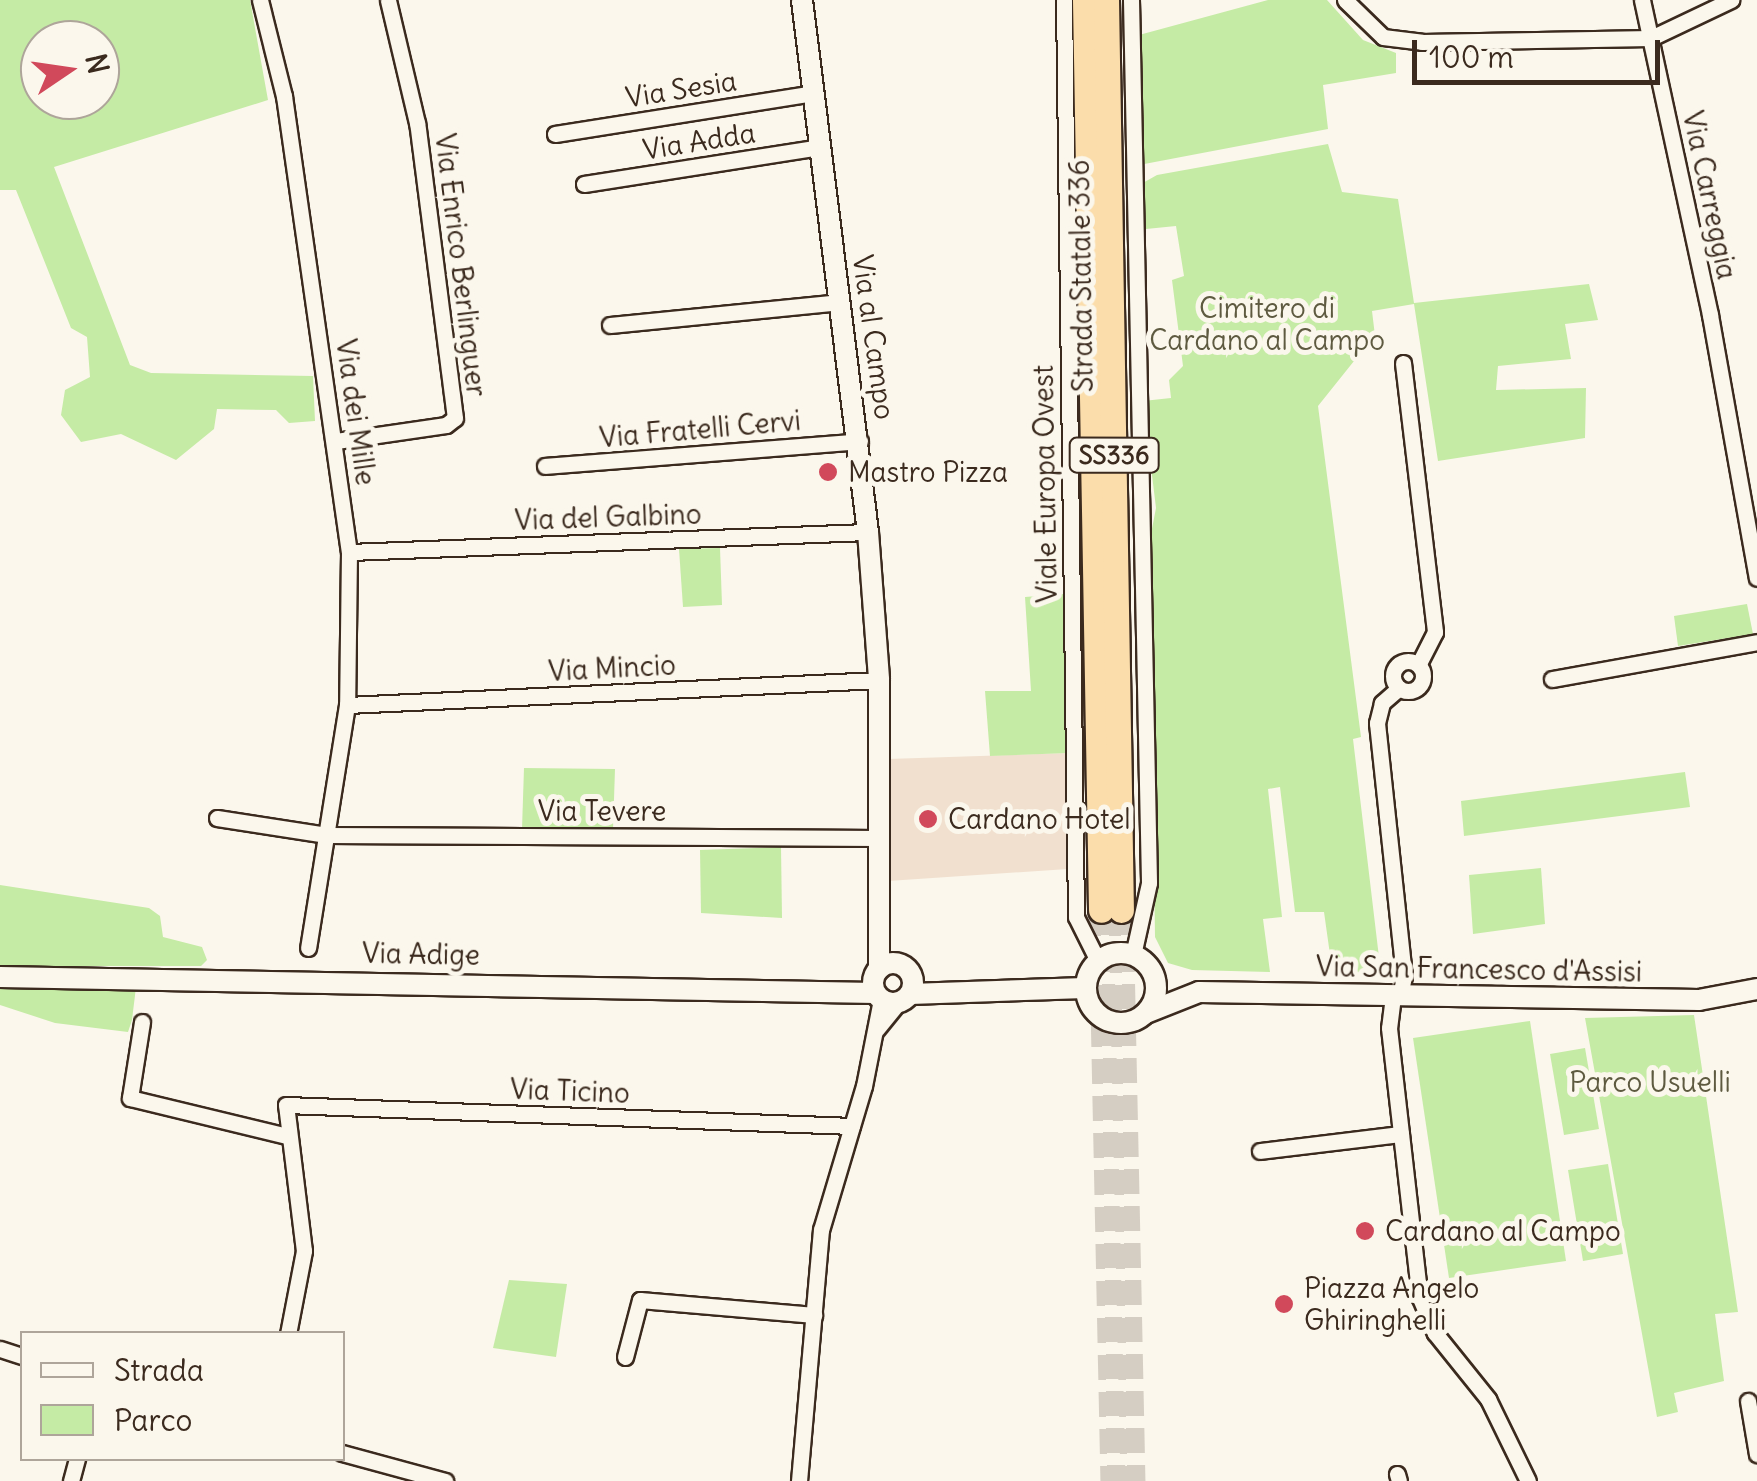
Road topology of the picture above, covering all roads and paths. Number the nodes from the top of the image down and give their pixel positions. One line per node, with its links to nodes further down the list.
1 (260, 0): 19 (street, Via dei Mille)
2 (388, 0): 19 (street, Via Enrico Berlinguer)
3 (802, 0): 12 (street, Via al Campo)
4 (1064, 0): 34 (street, Viale Europa Ovest)
5 (1086, 0): 6 (highway, Strada Statale 336 / SS336)
6 (1106, 0)
7 (1132, 0): 33 (street)
8 (1345, 0): 11 (street)
9 (1642, 0): 11 (street, Via Carreggia)
10 (1731, 0): 11 (street)
11 (1650, 38): 24 (street, Via Carreggia)
12 (815, 93): 13 (street, Via Sesia); 14 (street, Via al Campo)
13 (555, 134)
14 (821, 147): 15 (street, Via Adda); 16 (street, Via al Campo)
15 (584, 184)
16 (841, 302): 17 (street); 20 (street, Via al Campo)
17 (610, 325)
18 (1403, 363): 41 (street)
19 (336, 441): 23 (street, Via dei Mille)
20 (860, 441): 21 (street, Via Fratelli Cervi); 22 (street, Via al Campo)
21 (545, 466)
22 (868, 532): 23 (street, Via del Galbino); 27 (street, Via al Campo)
23 (350, 552): 28 (street, Via dei Mille)
24 (1757, 578)
25 (1757, 642): 26 (street)
26 (1552, 679)
27 (879, 680): 28 (street, Via Mincio); 31 (street, Via al Campo)
28 (347, 706): 30 (street, Via dei Mille)
29 (217, 818): 30 (street)
30 (327, 835): 31 (street, Via Tevere); 32 (street, Via dei Mille)
31 (877, 838): 37 (street, Via al Campo)
32 (308, 948)
33 (1134, 955): 34 (street); 35 (street)
34 (1098, 961): 38 (street)
35 (1152, 970): 40 (street, Via San Francesco d'Assisi); 42 (street)
36 (0, 977): 37 (street, Via Adige)
37 (891, 984): 38 (street); 44 (street)
38 (1085, 988): 42 (street)
39 (1757, 989): 41 (street, Via San Francesco d'Assisi)
40 (1199, 992): 41 (street, Via San Francesco d'Assisi); 42 (street, Via San Francesco d'Assisi)
41 (1396, 996): 45 (street)
42 (1146, 1013)
43 (142, 1022): 46 (street)
44 (852, 1126): 46 (street, Via Ticino); 48 (street)
45 (1401, 1134): 47 (street); 56 (street)
46 (287, 1136): 49 (street)
47 (1260, 1151)
48 (814, 1315): 50 (street); 55 (street)
49 (289, 1331)
50 (626, 1357)
51 (1748, 1401): 53 (street)
52 (345, 1453): 54 (street)
53 (1757, 1454)
54 (445, 1481)
55 (799, 1481)
56 (1528, 1481)

